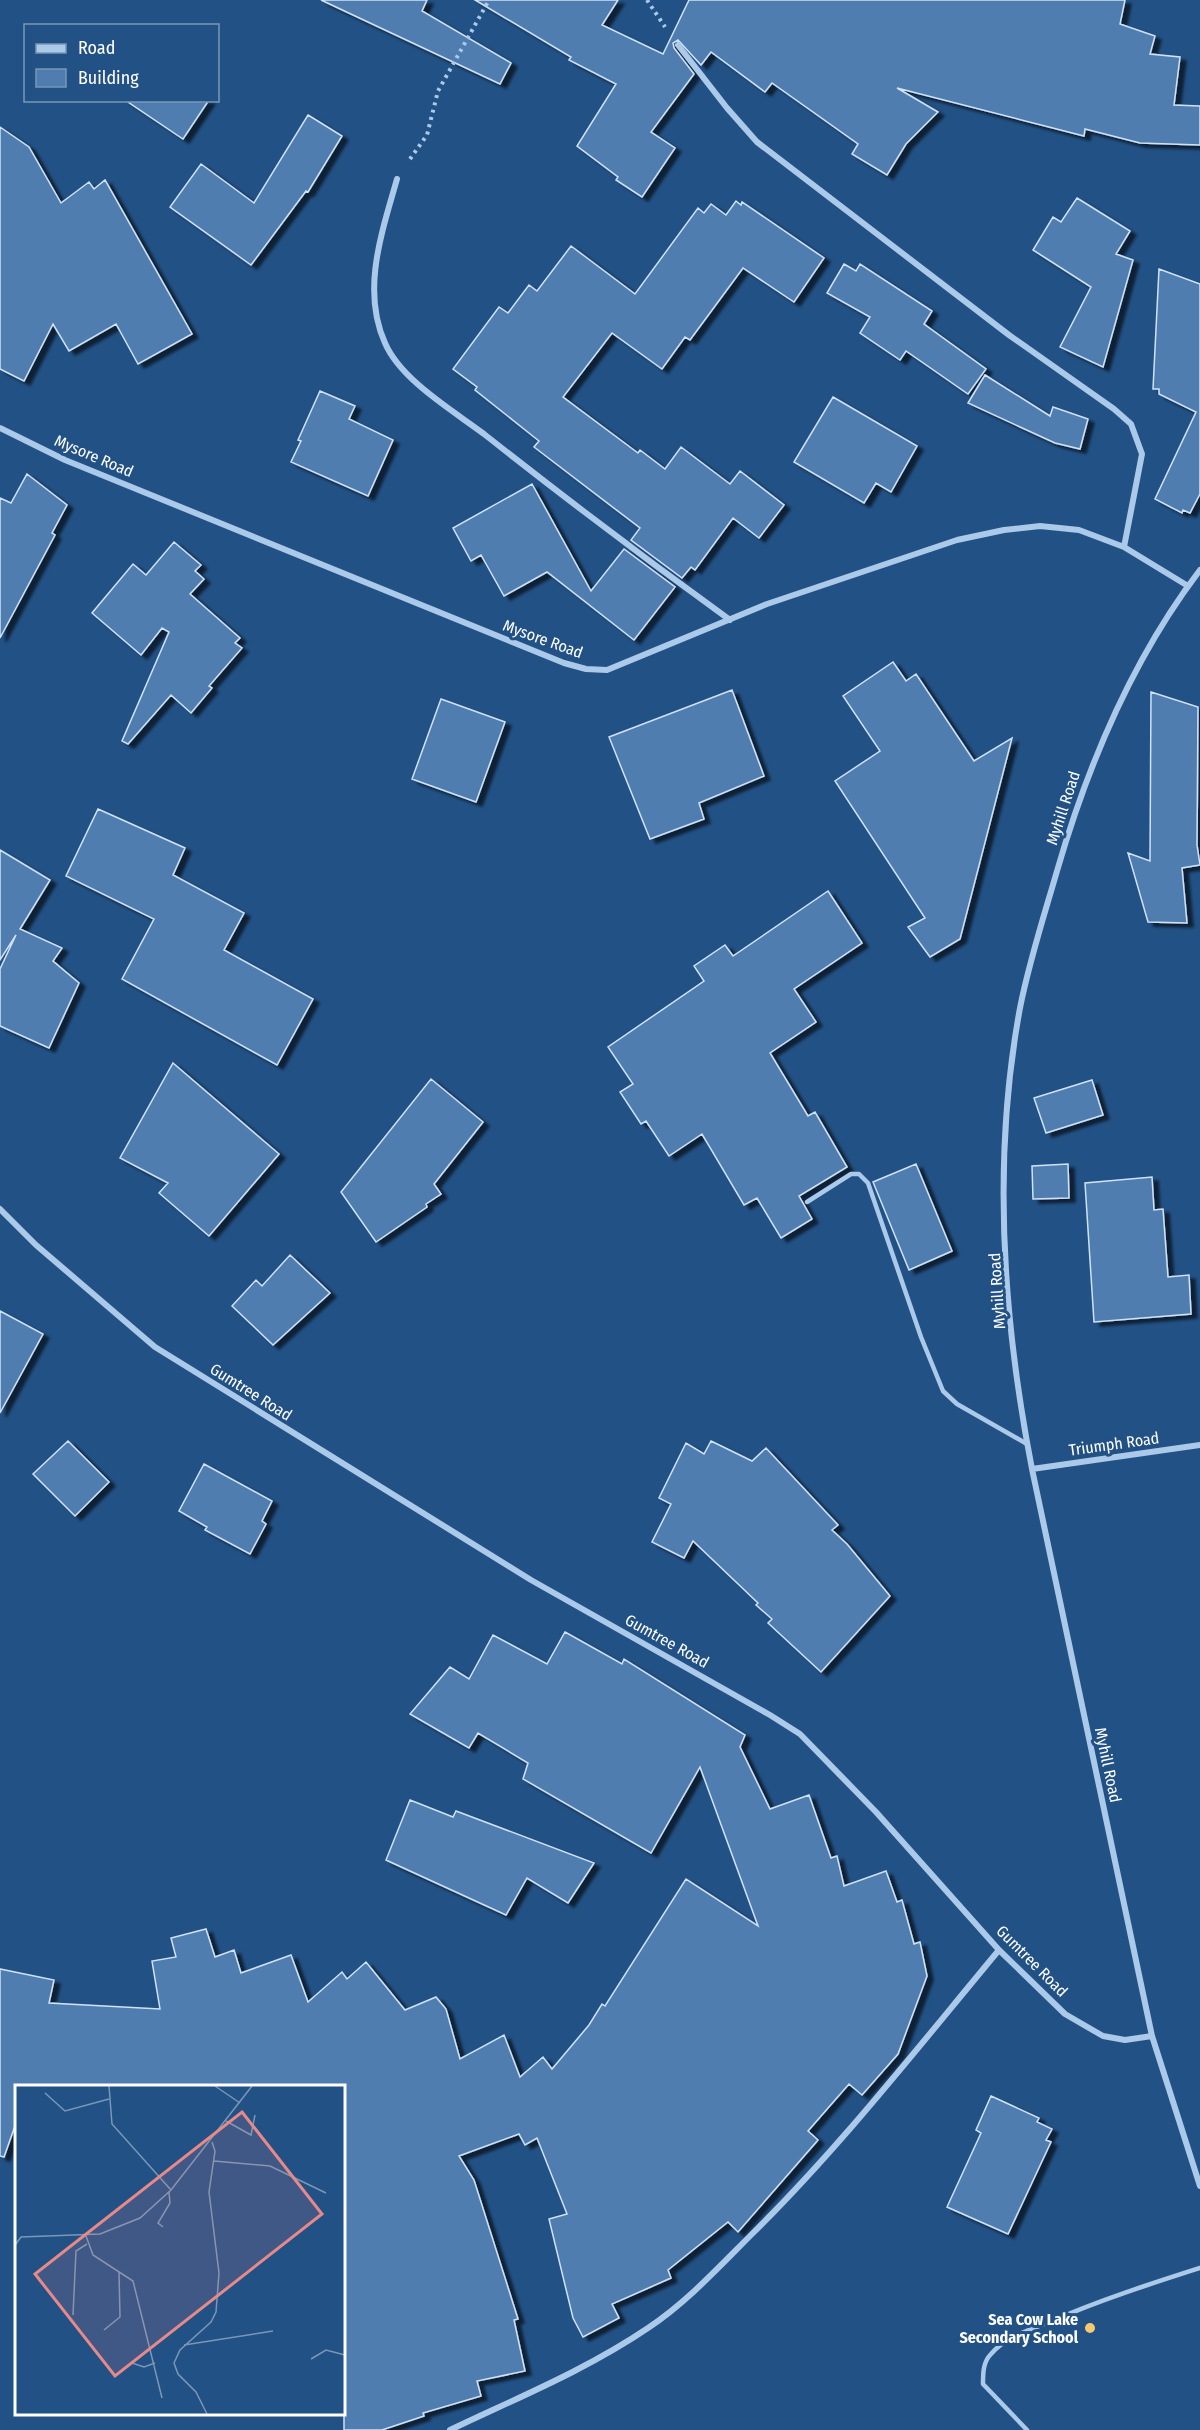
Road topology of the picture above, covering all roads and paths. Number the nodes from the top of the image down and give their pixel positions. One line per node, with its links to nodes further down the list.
1 (489, 0): 4 (path)
2 (647, 0): 3 (path)
3 (678, 45): 6 (street)
4 (397, 180): 9 (street)
5 (0, 428): 9 (street, Mysore Road)
6 (1124, 547): 8 (street, Mysore Road); 9 (street, Mysore Road)
7 (1200, 570): 8 (street, Myhill Road)
8 (1188, 586): 12 (street, Myhill Road)
9 (730, 620)
10 (807, 1202): 12 (lane)
11 (0, 1209): 15 (street, Gumtree Road)
12 (1027, 1444): 14 (street, Myhill Road)
13 (1200, 1445): 14 (street, Triumph Road)
14 (1032, 1468): 16 (street, Myhill Road)
15 (999, 1950): 16 (street, Gumtree Road); 19 (street)
16 (1152, 2036): 17 (street)
17 (1200, 2186)
18 (1200, 2268): 20 (lane)
19 (450, 2430)
20 (1027, 2430)

